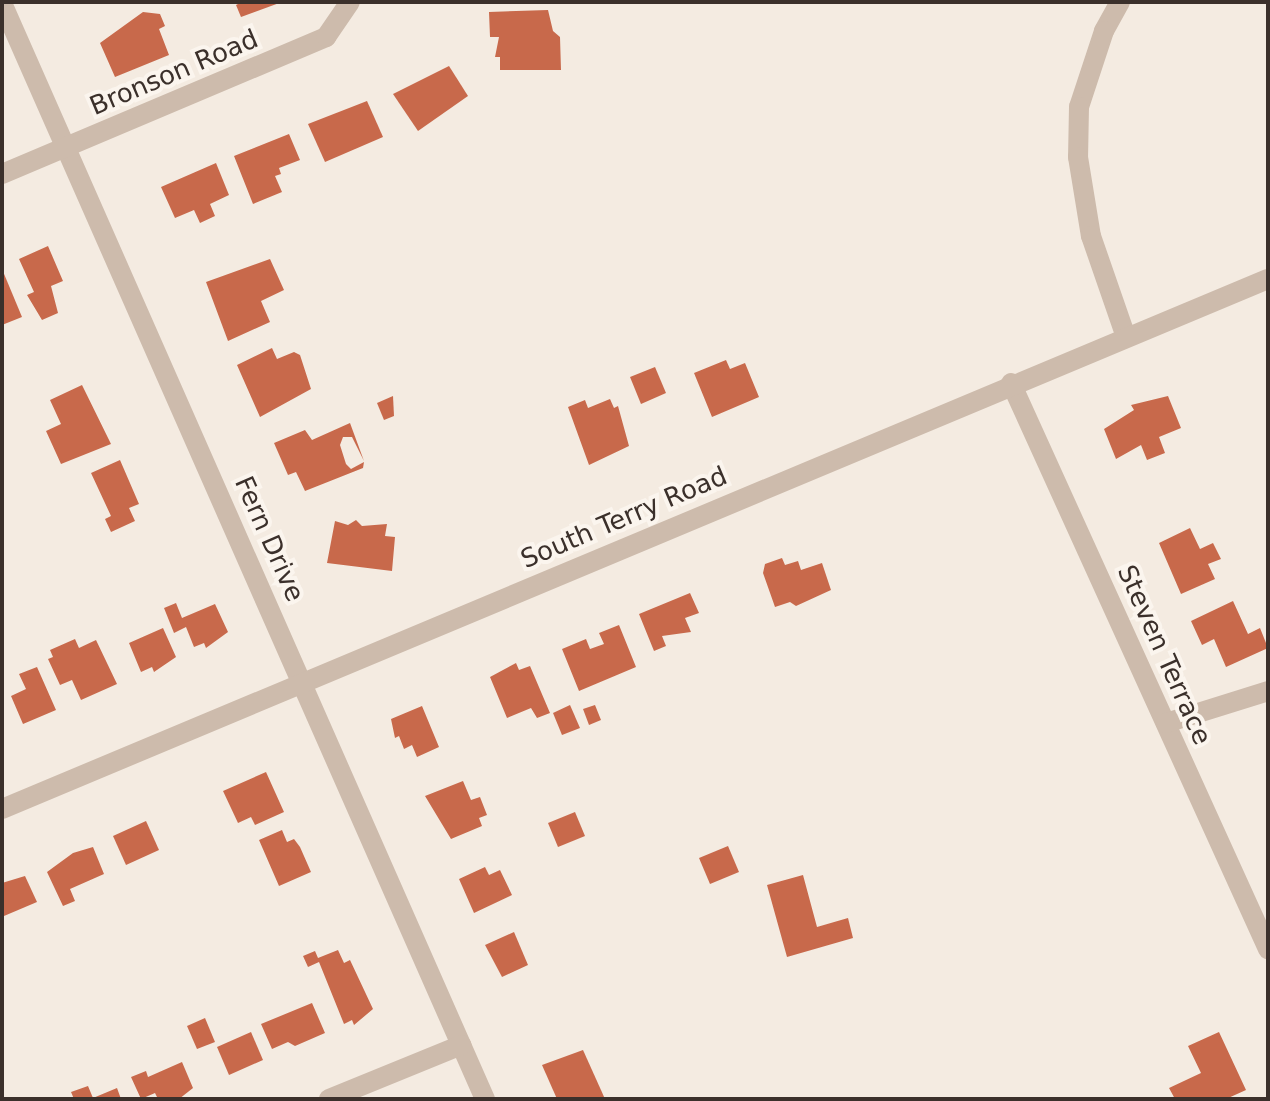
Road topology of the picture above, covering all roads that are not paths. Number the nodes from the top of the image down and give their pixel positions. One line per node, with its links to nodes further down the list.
1 (350, 2): 4 (street, Bronson Road)
2 (1120, 2): 7 (street)
3 (2, 3): 4 (street, Fern Drive)
4 (65, 147): 5 (street, Bronson Road); 9 (street, Fern Drive)
5 (2, 174)
6 (1268, 279): 7 (street, South Terry Road)
7 (1126, 337): 8 (street, South Terry Road)
8 (1011, 383): 9 (street, South Terry Road); 11 (street, Steven Terrace)
9 (304, 680): 12 (street, South Terry Road); 14 (street, Fern Drive)
10 (1268, 691): 11 (street)
11 (1166, 723): 13 (street, Steven Terrace)
12 (2, 809)
13 (1268, 949)
14 (461, 1045): 15 (street); 16 (street, Fern Drive)
15 (329, 1099)
16 (485, 1099)

